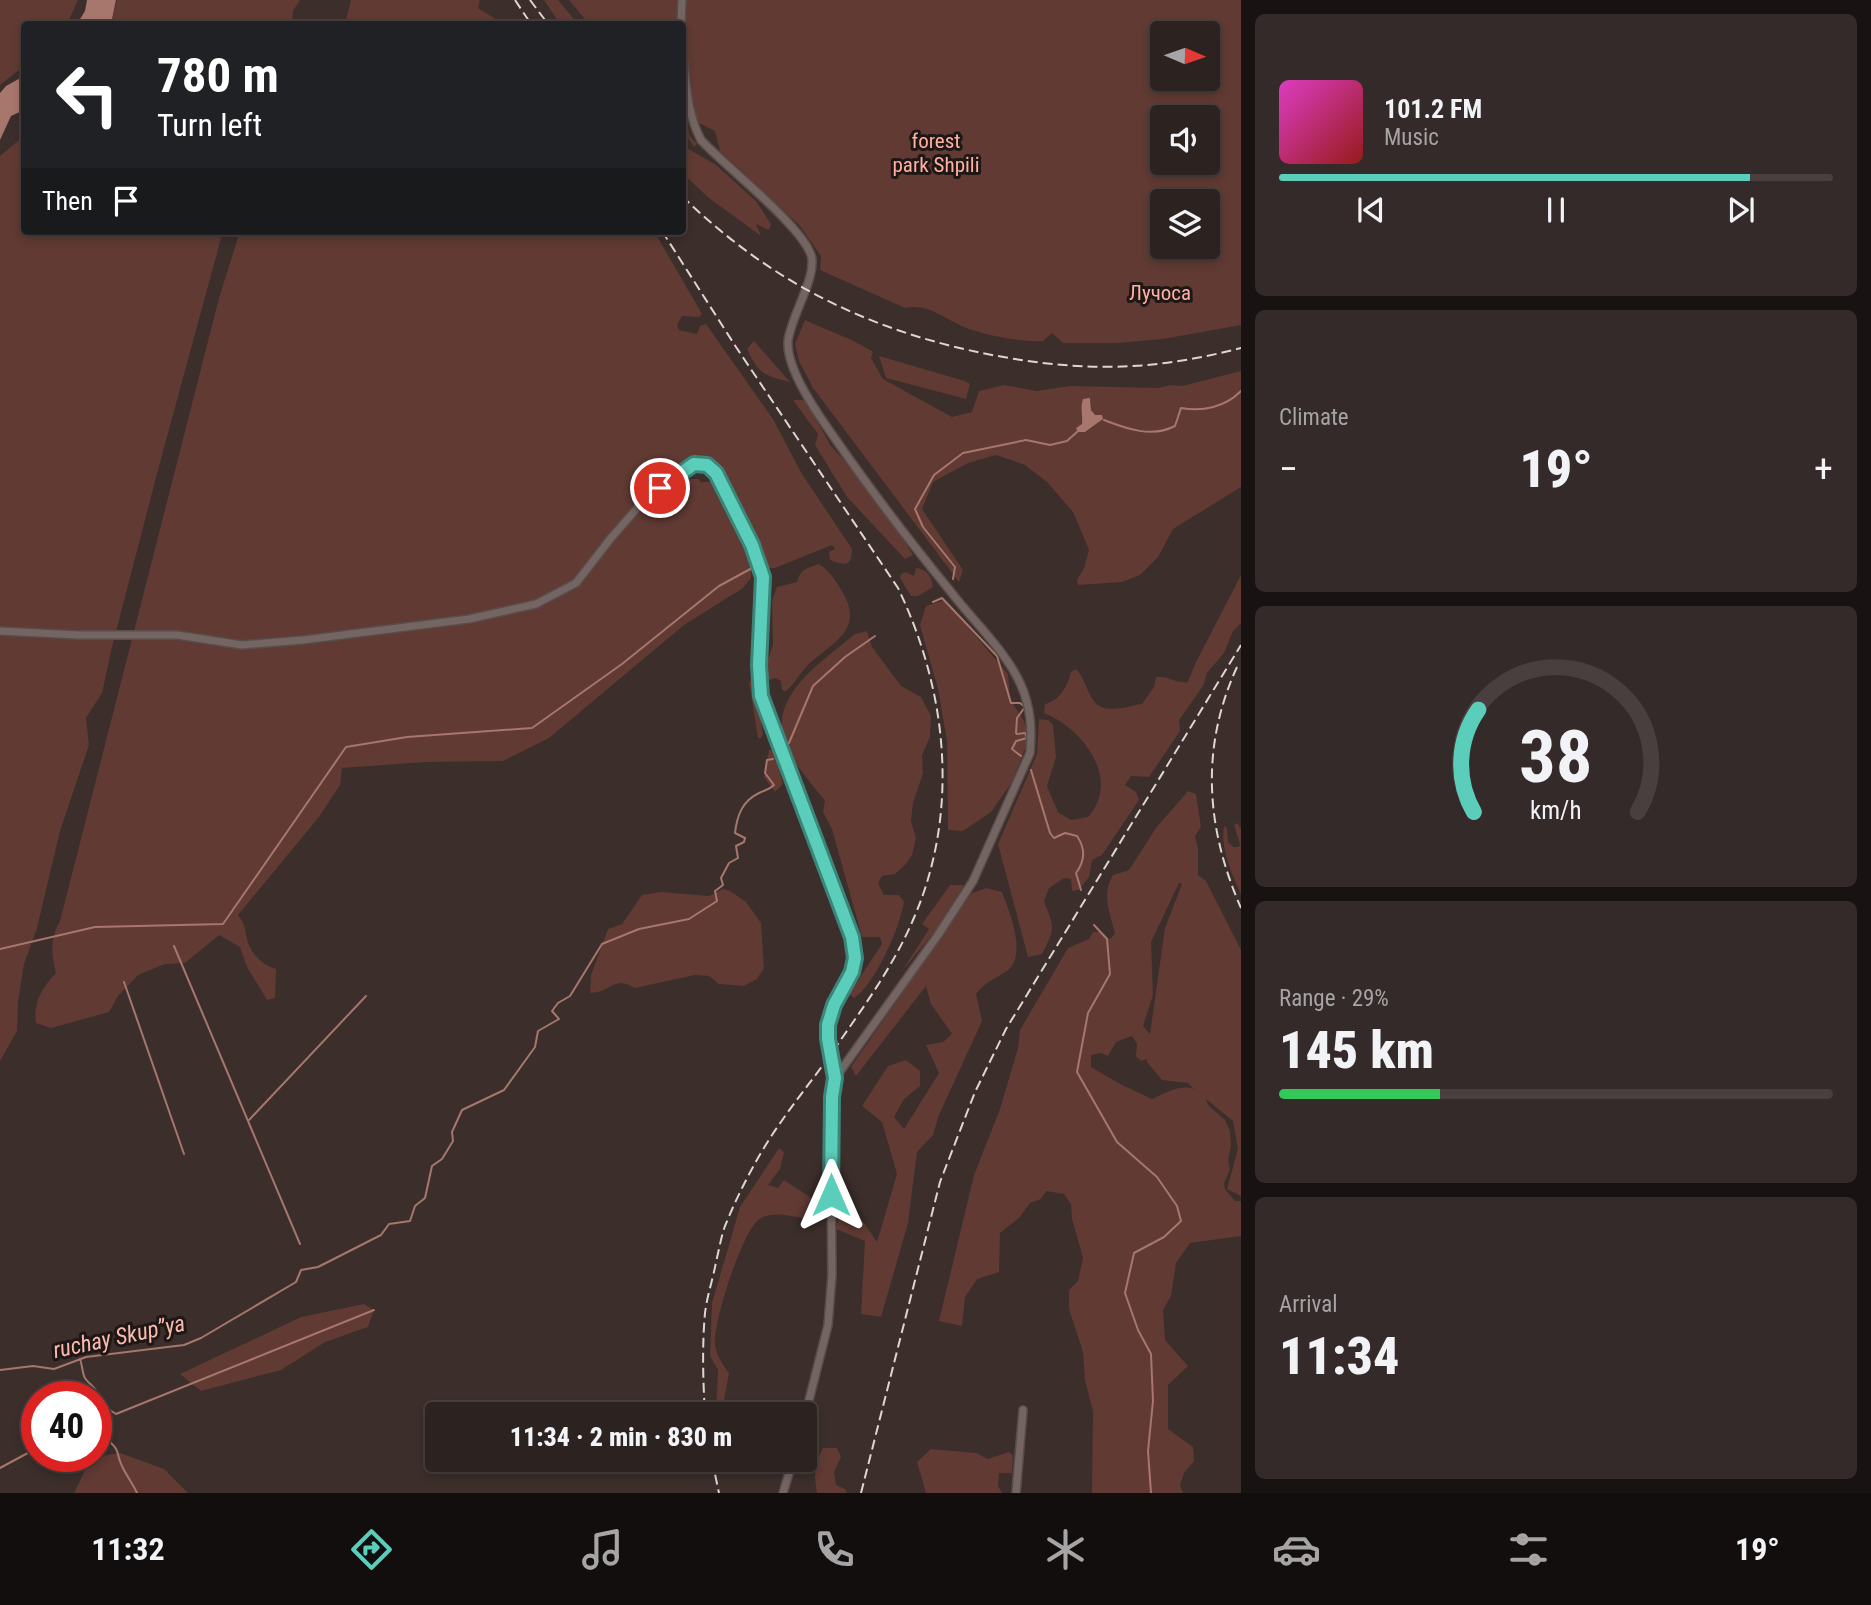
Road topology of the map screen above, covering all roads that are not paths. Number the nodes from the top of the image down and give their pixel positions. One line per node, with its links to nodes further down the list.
1 (682, 0): 2 (street)
2 (681, 21)
3 (686, 84): 5 (street)
4 (0, 631): 5 (street)
5 (835, 1078): 6 (street)
6 (809, 1402)
7 (1023, 1410): 10 (street)
8 (789, 1472): 9 (street)
9 (783, 1493)
10 (1016, 1493)

